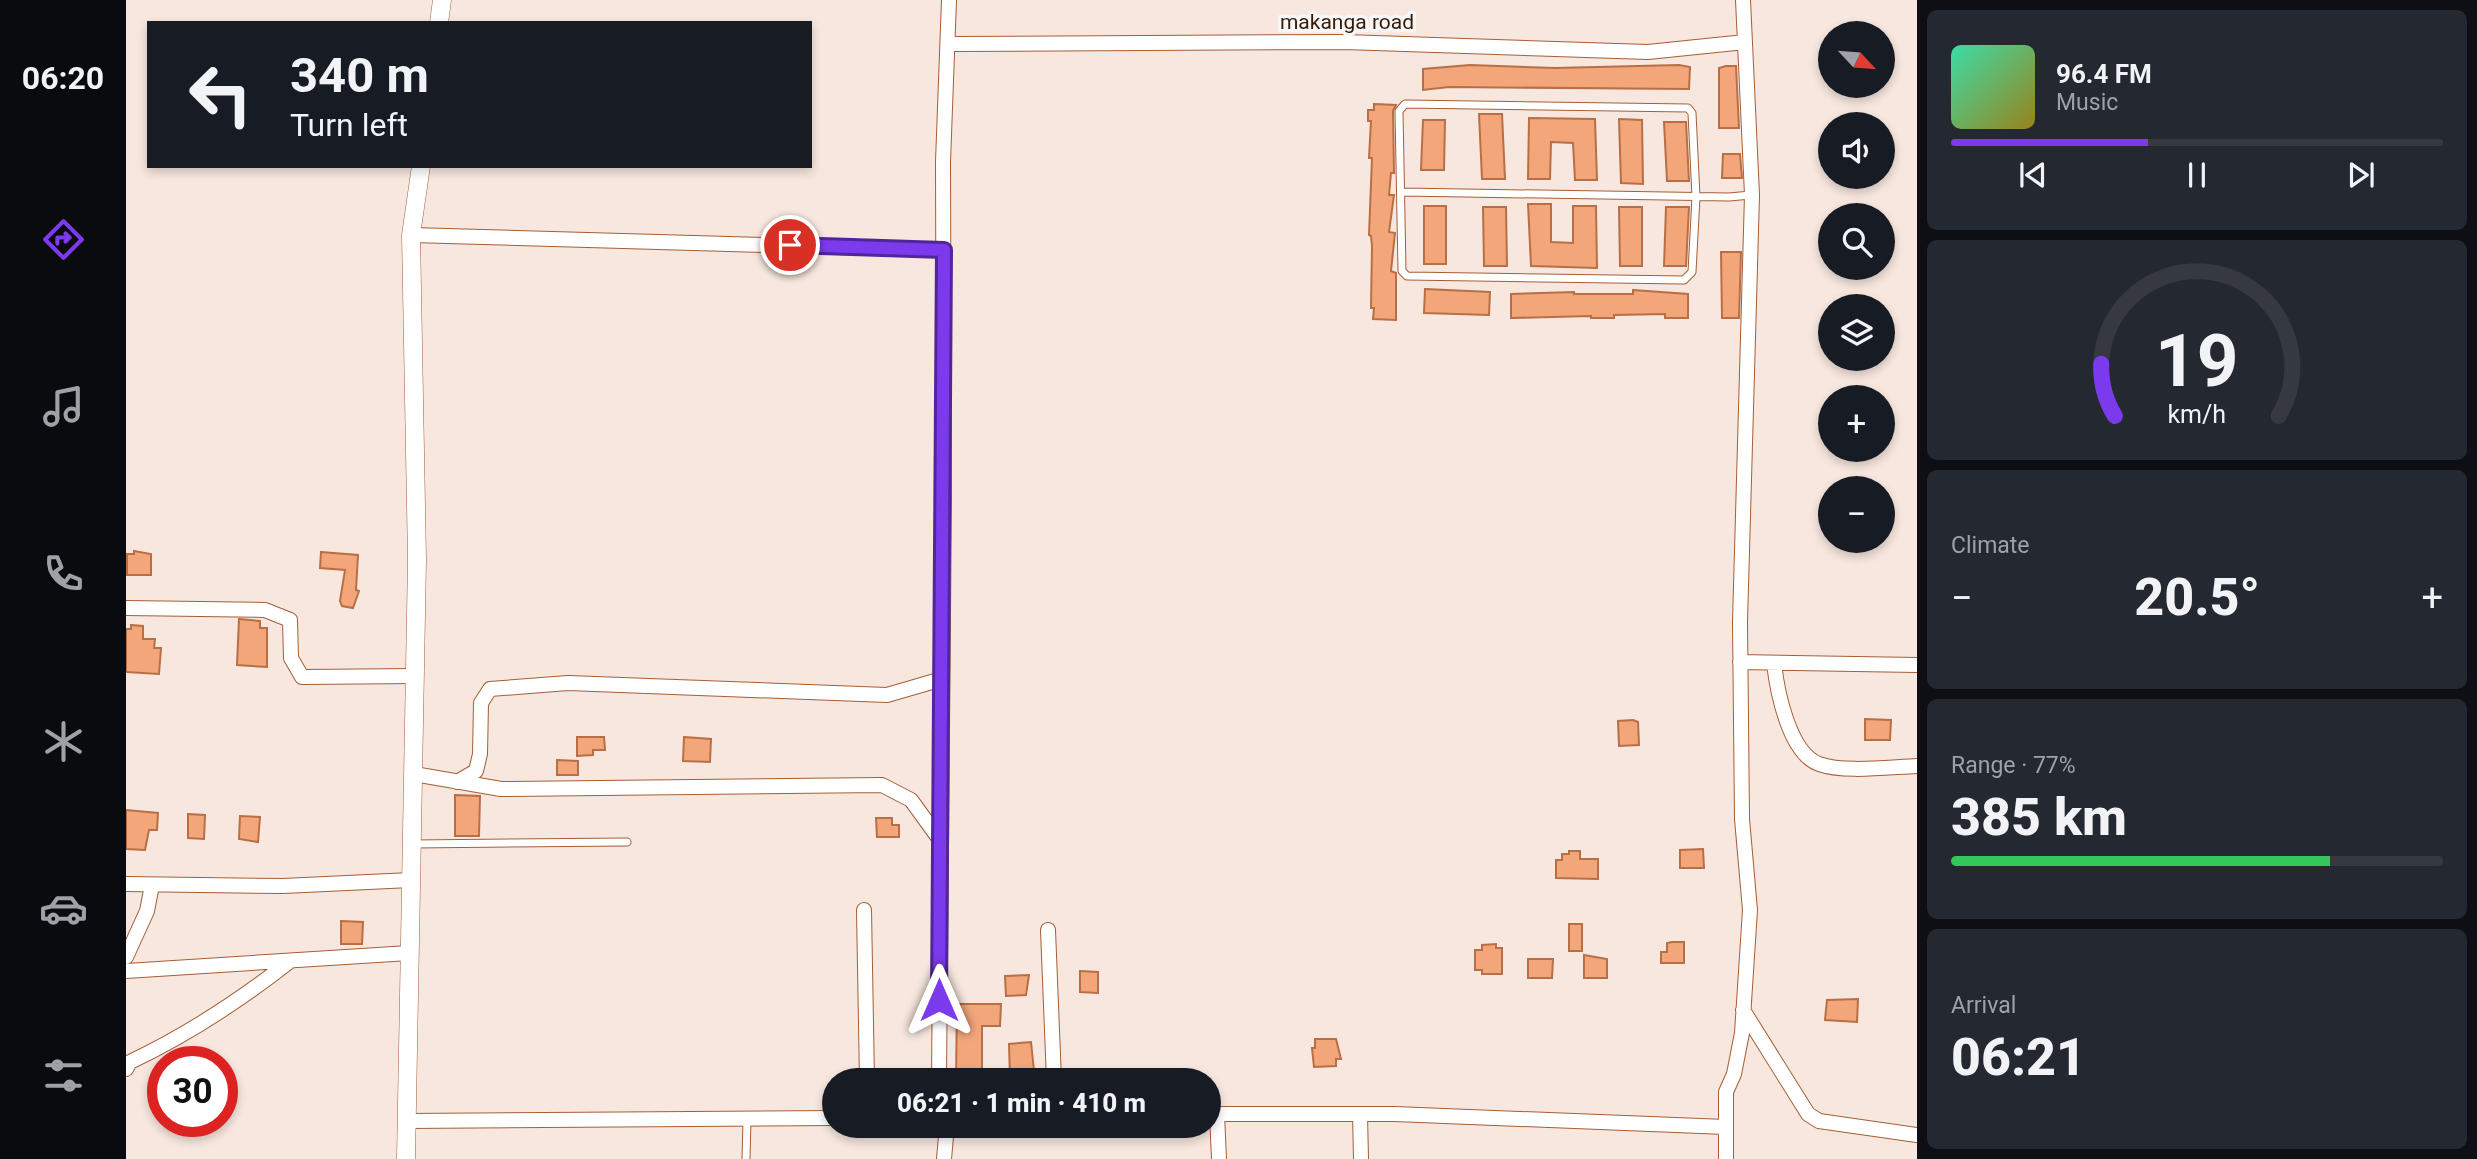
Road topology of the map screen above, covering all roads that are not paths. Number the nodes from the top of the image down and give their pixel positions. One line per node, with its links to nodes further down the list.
1 (442, 0): 4 (street)
2 (949, 0): 6 (street)
3 (1744, 0): 5 (street)
4 (439, 21)
5 (1745, 42): 6 (street, makanga road); 9 (street)
6 (948, 44): 12 (street)
7 (421, 168): 11 (street)
8 (1402, 192): 10 (lane); 10 (lane); 10 (lane)
9 (1752, 195): 10 (lane); 14 (street)
10 (1696, 197)
11 (411, 235): 12 (street); 17 (street)
12 (944, 250): 18 (street)
13 (126, 608): 17 (street)
14 (1741, 662): 15 (street); 34 (street)
15 (1774, 663): 16 (street); 19 (street)
16 (1917, 665)
17 (415, 676): 20 (street)
18 (942, 679): 21 (street); 22 (street)
19 (1917, 766)
20 (414, 774): 21 (street); 24 (street)
21 (457, 782): 22 (street)
22 (940, 840): 36 (street)
23 (627, 842): 24 (lane)
24 (412, 844): 25 (street)
25 (411, 880): 27 (street); 30 (street)
26 (126, 884): 27 (street)
27 (152, 885): 31 (street)
28 (864, 910): 35 (street)
29 (1048, 930): 37 (street)
30 (410, 953): 32 (street); 43 (street)
31 (126, 957)
32 (290, 962): 33 (street); 38 (street)
33 (126, 971)
34 (1743, 1010): 44 (street); 45 (street)
35 (867, 1068)
36 (939, 1068)
37 (1054, 1068)
38 (126, 1069)
39 (1221, 1114): 40 (street)
40 (1360, 1114): 44 (street); 52 (street)
41 (822, 1118): 42 (street)
42 (747, 1119): 43 (street); 49 (lane)
43 (407, 1121): 48 (street)
44 (1726, 1127): 53 (street)
45 (1917, 1135)
46 (946, 1138): 50 (street)
47 (1216, 1138): 51 (street)
48 (406, 1159)
49 (746, 1159)
50 (944, 1159)
51 (1219, 1159)
52 (1362, 1159)
53 (1726, 1159)

